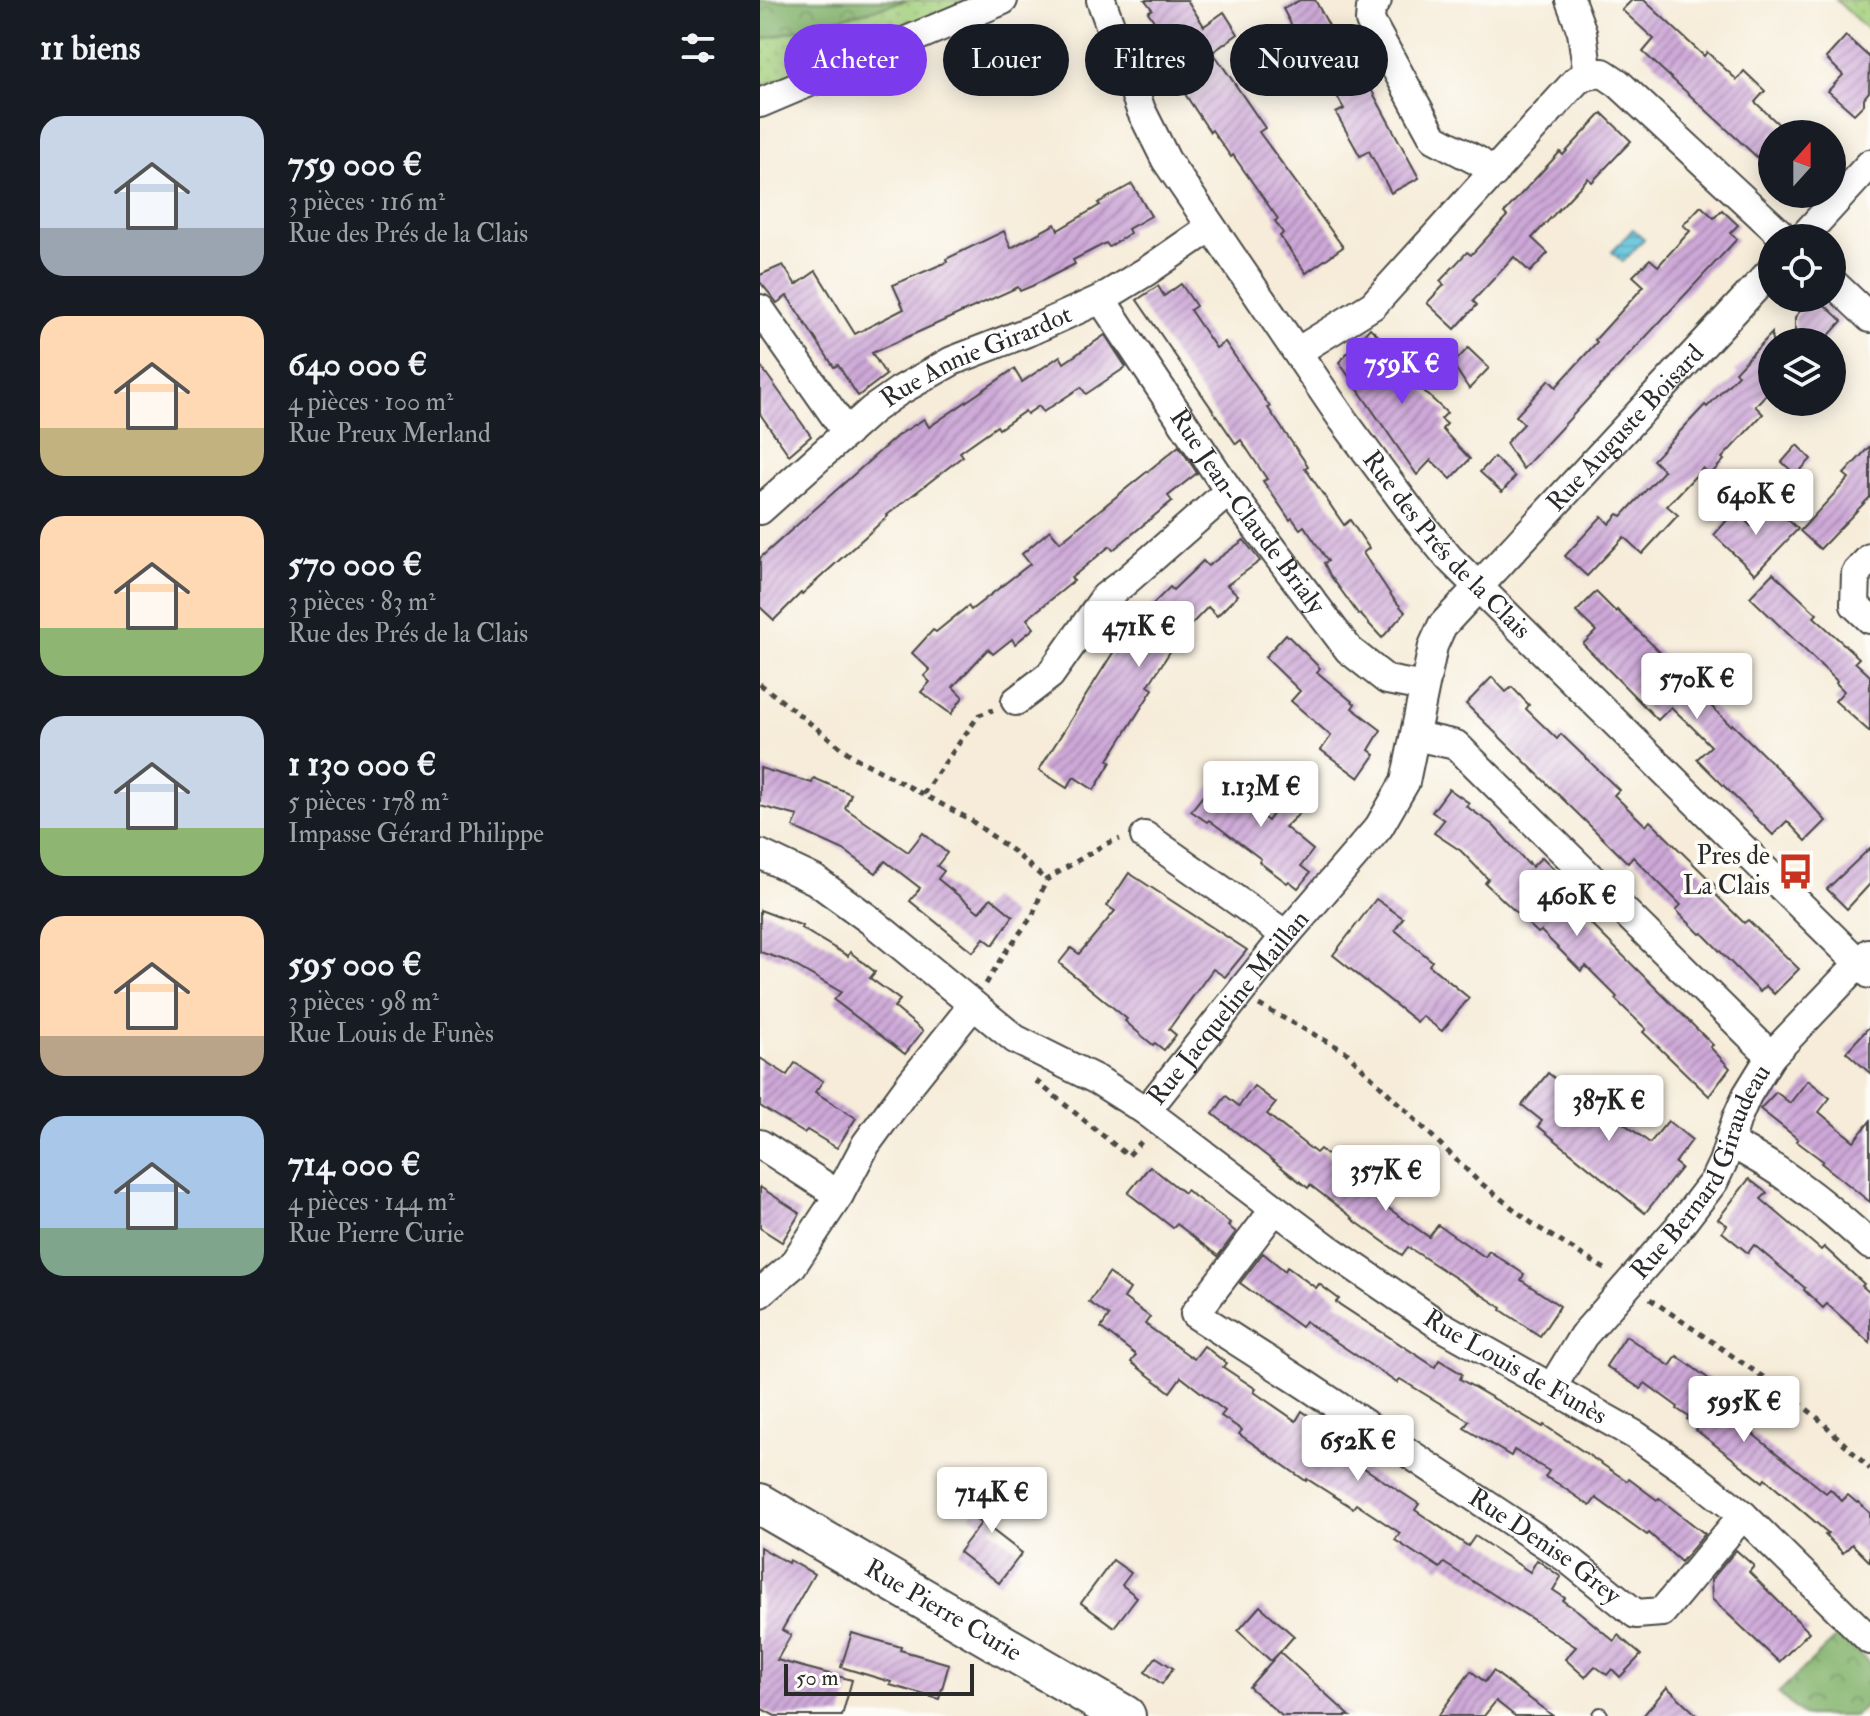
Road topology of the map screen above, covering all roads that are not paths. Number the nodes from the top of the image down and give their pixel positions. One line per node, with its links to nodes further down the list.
1 (1003, 0): 6 (street)
2 (1101, 0): 11 (street, Rue des Prés de la Clais)
3 (1377, 0): 8 (street)
4 (1570, 0): 5 (street)
5 (1588, 75): 8 (street); 9 (street)
6 (760, 103)
7 (1870, 164): 10 (street)
8 (1494, 173): 17 (street)
9 (1770, 224)
10 (1815, 224)
11 (1211, 227): 14 (street, Rue Annie Girardot); 17 (street, Rue des Prés de la Clais)
12 (1758, 285): 22 (street, Rue Auguste Boisard)
13 (1846, 295): 16 (street)
14 (1101, 299): 18 (street, Rue Annie Girardot); 19 (street, Rue Jean-Claude Brialy)
15 (760, 309): 18 (street)
16 (1870, 318)
17 (1297, 352): 22 (street, Rue des Prés de la Clais)
18 (847, 433): 20 (street, Rue Annie Girardot)
19 (1229, 491): 24 (street, Rue Jean-Claude Brialy); 25 (street)
20 (761, 508)
21 (1870, 558): 23 (street)
22 (1478, 587): 24 (street, Rue Jacqueline Maillan); 30 (street, Rue des Prés de la Clais)
23 (1870, 619)
24 (1424, 687): 26 (street, Rue Jacqueline Maillan)
25 (1016, 701)
26 (1415, 736): 29 (street, Rue Jacqueline Maillan); 32 (street)
27 (1145, 836): 29 (street)
28 (760, 854): 31 (street, Rue Jacqueline Maillan)
29 (1286, 935): 33 (street, Rue Jacqueline Maillan)
30 (1866, 964): 32 (street, Rue Bernard Giraudeau)
31 (973, 1005): 33 (street, Rue Jacqueline Maillan); 36 (street)
32 (1771, 1056): 34 (street, Rue Bernard Giraudeau)
33 (1153, 1116): 37 (street, Rue Louis de Funès)
34 (1729, 1143): 38 (street); 40 (street, Rue Bernard Giraudeau)
35 (760, 1144): 36 (street)
36 (839, 1195): 39 (street)
37 (1275, 1209): 40 (street, Rue Louis de Funès); 42 (street, Rue Denise Grey)
38 (1870, 1245)
39 (760, 1293)
40 (1552, 1387): 42 (street, Rue Louis de Funès)
41 (760, 1504): 44 (street, Rue Pierre Curie)
42 (1743, 1515): 43 (street, Rue Louis de Funès)
43 (1870, 1640)
44 (1125, 1716)

